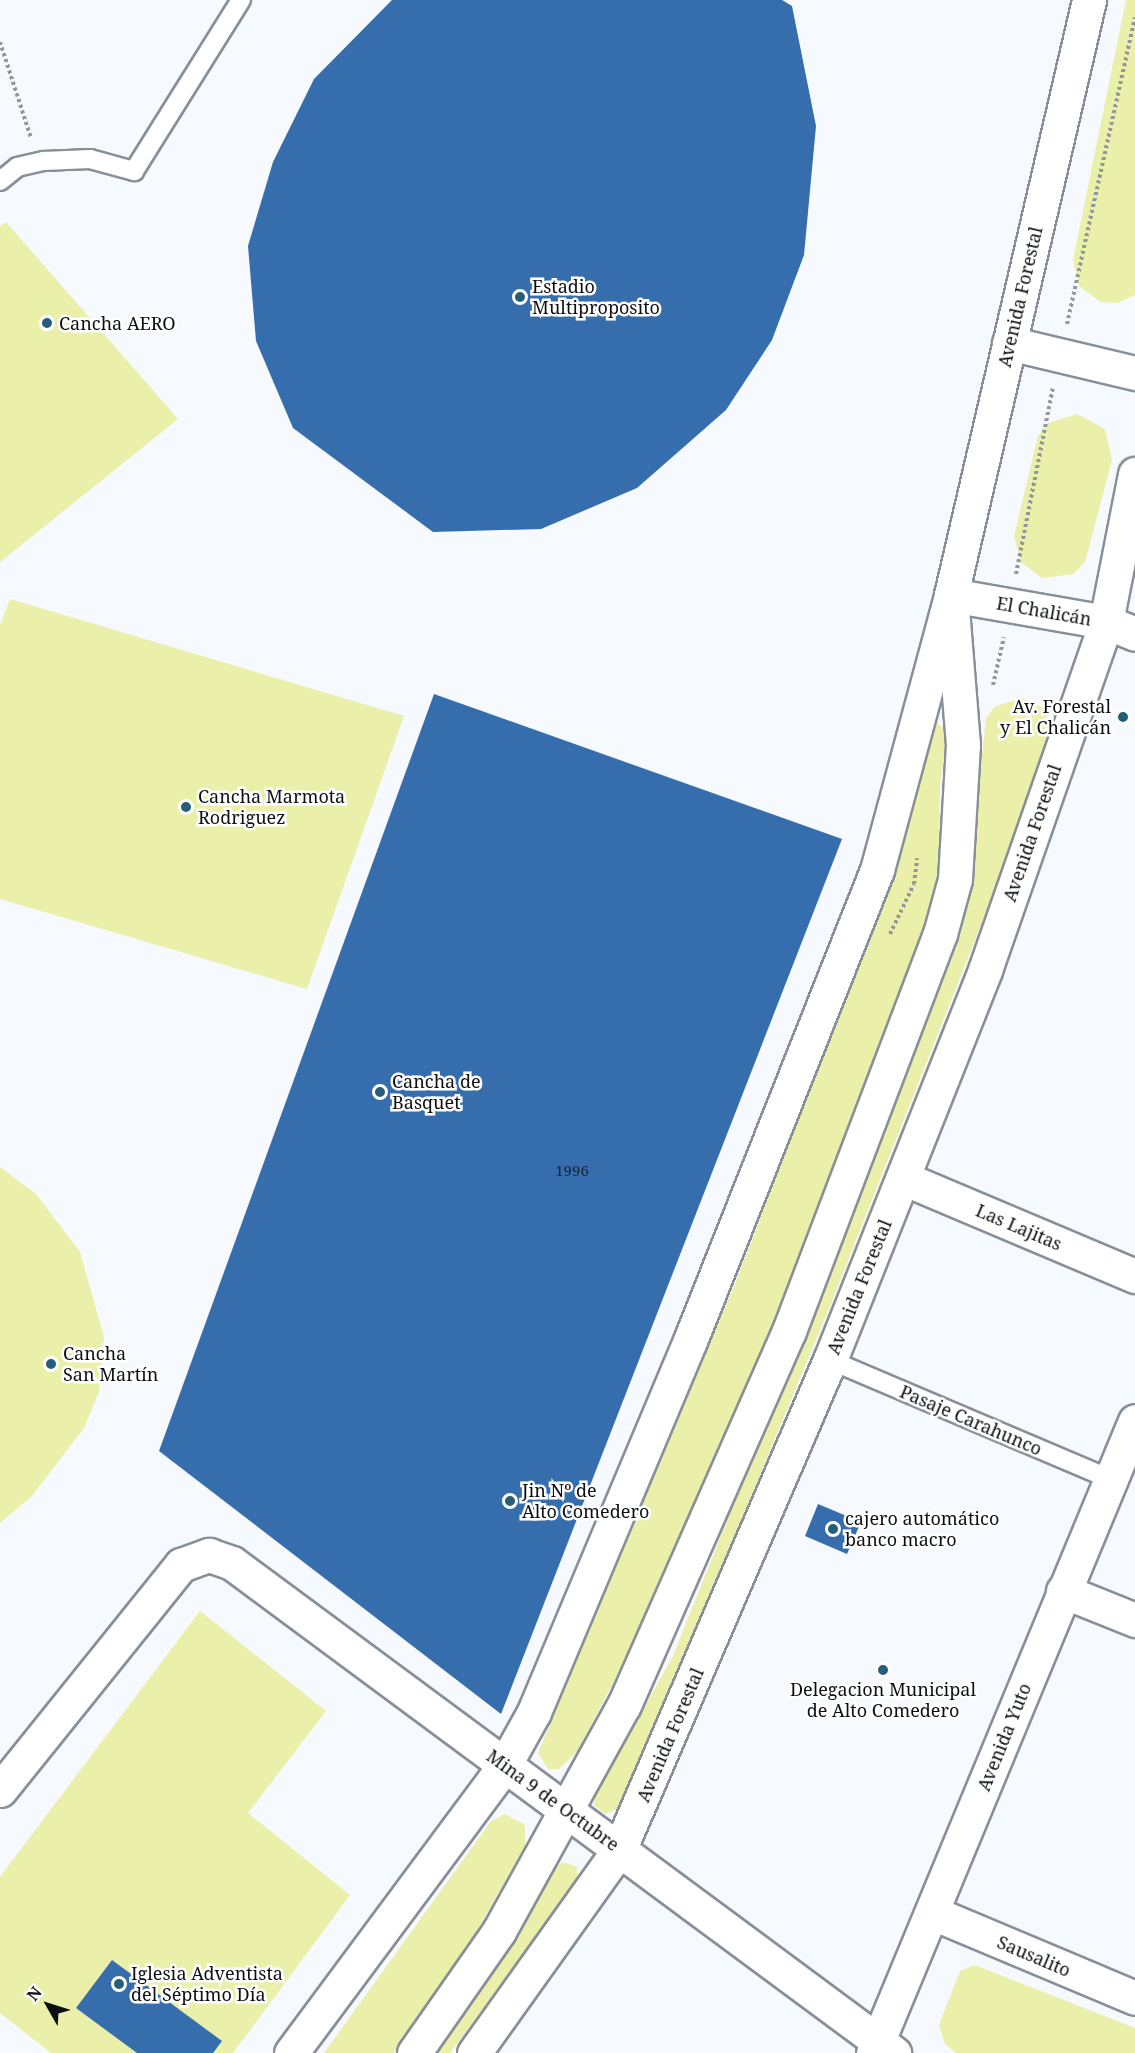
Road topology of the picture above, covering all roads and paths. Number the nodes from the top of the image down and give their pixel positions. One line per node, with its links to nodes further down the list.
1 (241, 0): 4 (lane)
2 (1089, 0): 6 (street, Avenida Forestal)
3 (0, 42): 4 (path)
4 (44, 161): 5 (lane)
5 (0, 181)
6 (1009, 343): 7 (street); 9 (street, Avenida Forestal)
7 (1135, 373)
8 (1135, 474): 10 (street, Avenida Forestal)
9 (951, 595): 10 (street, El Chalicán); 18 (street, Avenida Forestal); 20 (street, Avenida Forestal)
10 (1120, 628): 11 (street, Avenida Forestal)
11 (903, 1178): 12 (street, Las Lajitas); 13 (street, Avenida Forestal)
12 (1135, 1276)
13 (830, 1360): 15 (lane, Pasaje Carahunco); 21 (street, Avenida Forestal)
14 (1135, 1421): 15 (street, Avenida Yuto)
15 (1111, 1479): 16 (street, Avenida Yuto)
16 (1063, 1591): 17 (street); 22 (street, Avenida Yuto)
17 (1135, 1620)
18 (504, 1766): 19 (street, Mina 9 de Octubre); 20 (street, Mina 9 de Octubre); 25 (street, Avenida Forestal)
19 (0, 1790)
20 (565, 1809): 21 (street, Mina 9 de Octubre); 26 (street, Avenida Forestal)
21 (620, 1848): 24 (street, Mina 9 de Octubre); 27 (street, Avenida Forestal)
22 (933, 1913): 23 (street, Sausalito); 24 (street, Avenida Yuto)
23 (1135, 1998)
24 (883, 2049)
25 (291, 2053)
26 (414, 2053)
27 (474, 2053)

